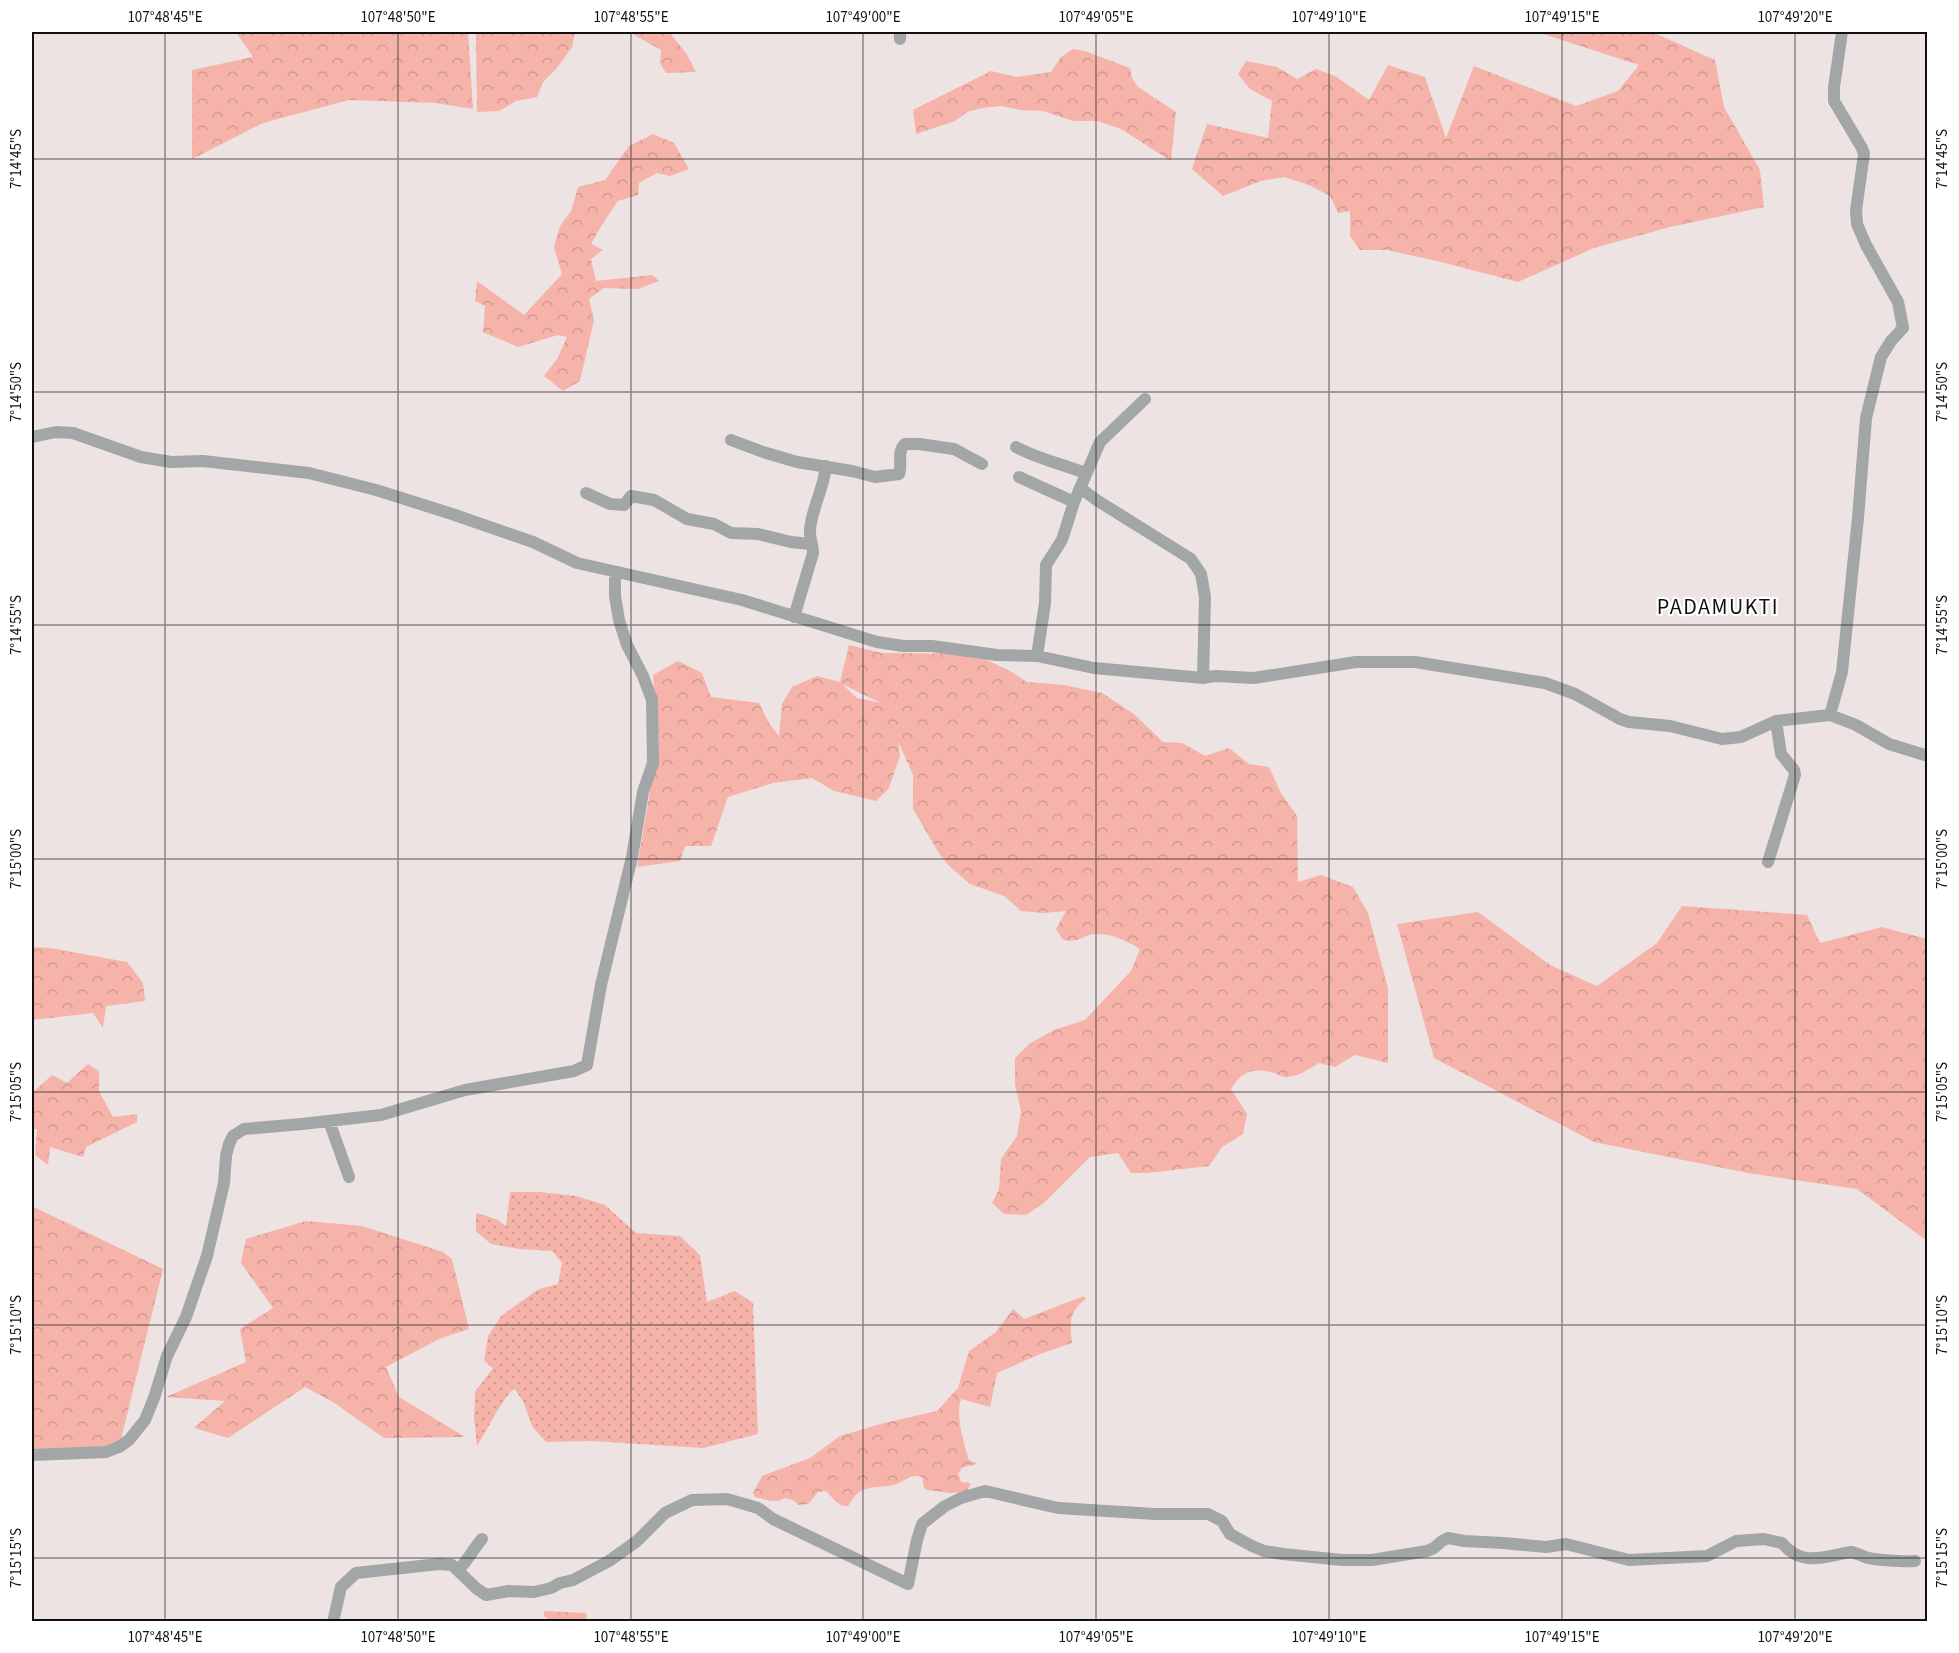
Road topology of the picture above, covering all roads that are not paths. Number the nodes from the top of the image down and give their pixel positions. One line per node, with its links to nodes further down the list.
1 (1842, 32): 18 (street)
2 (1146, 399): 8 (street)
3 (32, 437): 14 (street)
4 (730, 440): 7 (street)
5 (1016, 447): 8 (street)
6 (982, 464): 7 (street)
7 (826, 466): 13 (street)
8 (1085, 473): 10 (street)
9 (1019, 477): 12 (street)
10 (1080, 488): 12 (street); 17 (street)
11 (586, 493): 13 (street)
12 (1074, 502): 16 (street)
13 (811, 544): 15 (street)
14 (615, 572): 15 (street); 22 (street)
15 (794, 617): 16 (street)
16 (1037, 656): 17 (street)
17 (1203, 678): 19 (street)
18 (1830, 715): 19 (street); 20 (street)
19 (1776, 721): 21 (street)
20 (1928, 756)
21 (1768, 862)
22 (329, 1121): 23 (street); 24 (street)
23 (349, 1178)
24 (32, 1455)
25 (482, 1539): 27 (street)
26 (1915, 1561): 27 (street)
27 (458, 1570): 28 (street)
28 (333, 1622)

